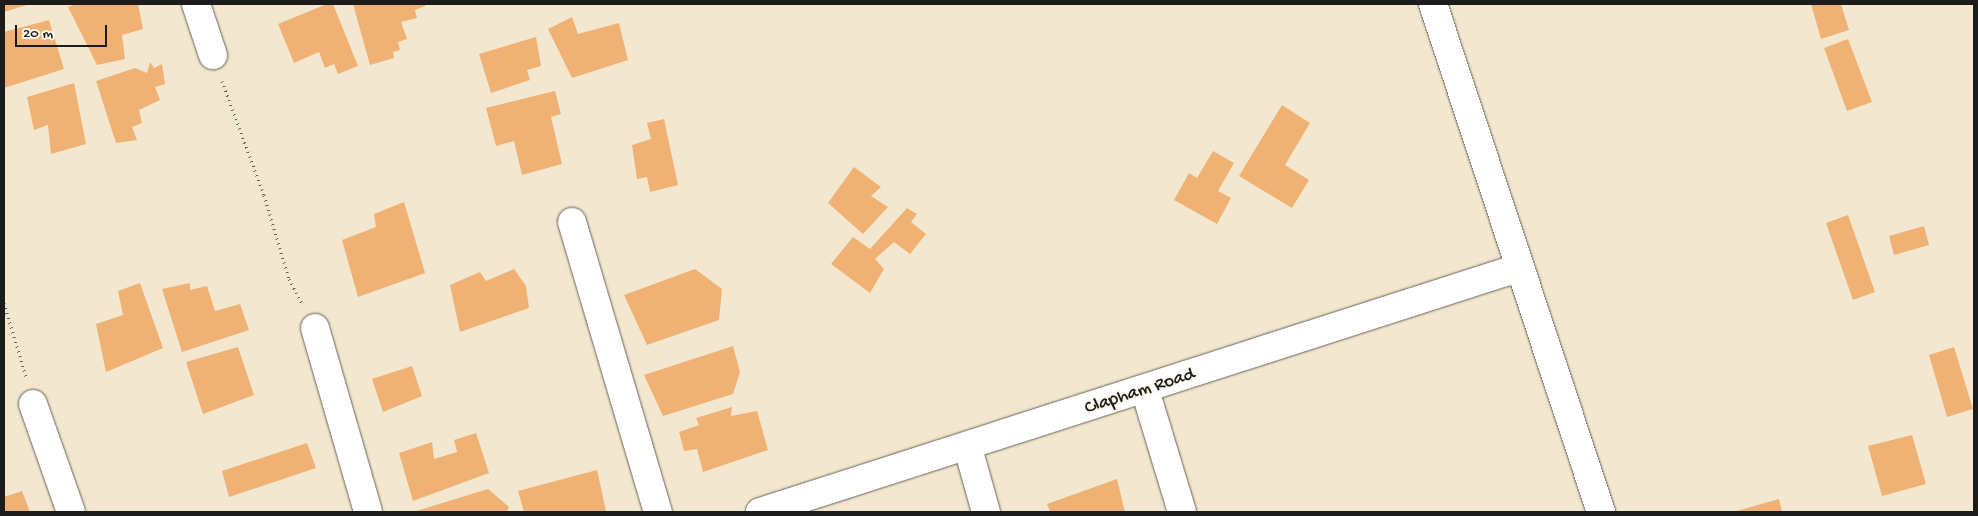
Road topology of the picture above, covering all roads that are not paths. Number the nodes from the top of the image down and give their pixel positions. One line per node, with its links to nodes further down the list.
1 (196, 4): 3 (street)
2 (1433, 4): 5 (street)
3 (213, 55)
4 (572, 222): 12 (street)
5 (1518, 268): 7 (street, Clapham Road); 16 (street)
6 (315, 328): 11 (street)
7 (1145, 390): 9 (street, Clapham Road); 15 (street)
8 (33, 404): 10 (street)
9 (968, 448): 13 (street, Clapham Road); 14 (street)
10 (72, 512)
11 (368, 512)
12 (658, 512)
13 (760, 512)
14 (986, 512)
15 (1182, 512)
16 (1601, 512)

